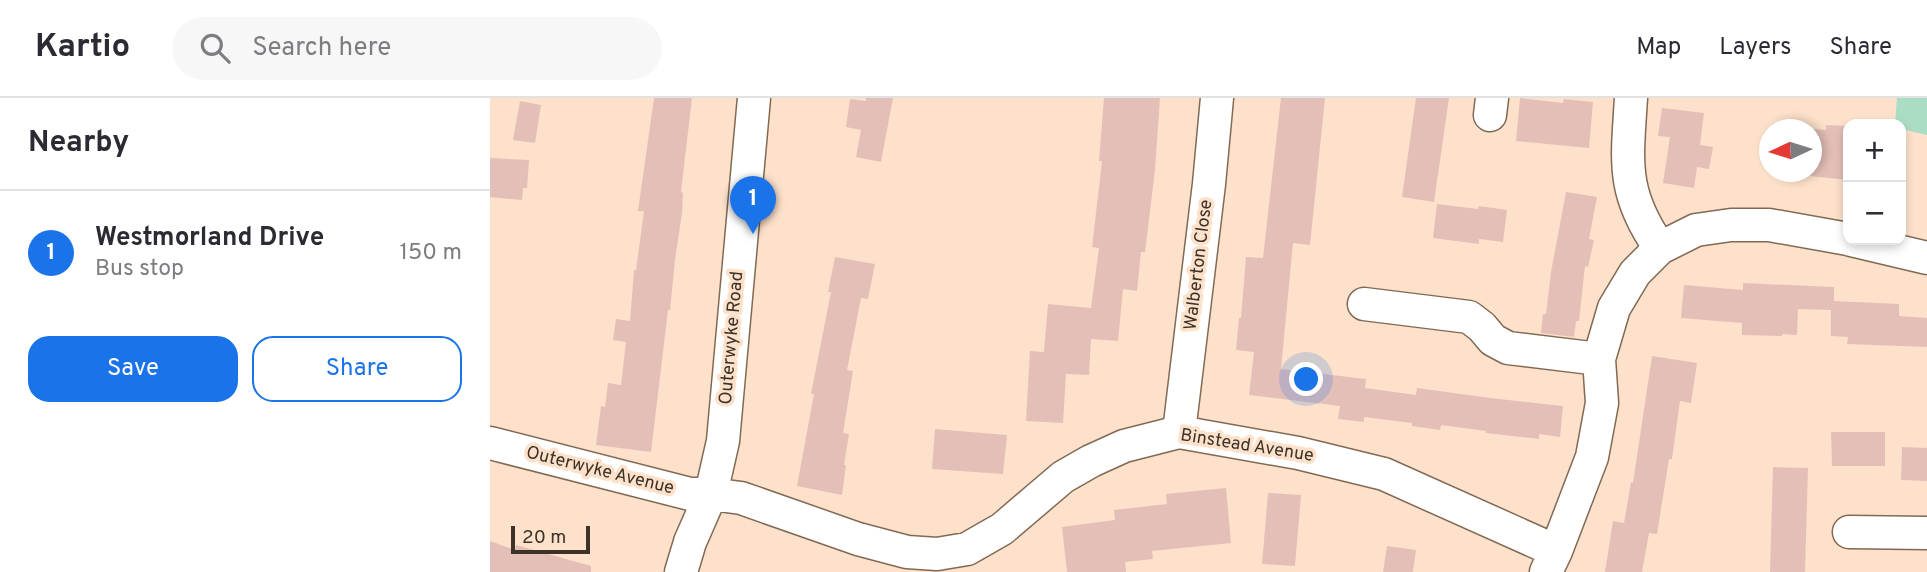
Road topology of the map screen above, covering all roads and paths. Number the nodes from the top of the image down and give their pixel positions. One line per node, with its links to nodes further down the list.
1 (754, 98): 12 (street, Outerwyke Road)
2 (1217, 98): 10 (street, Walberton Close)
3 (1631, 98): 6 (street)
4 (1843, 238): 6 (street)
5 (1874, 245): 7 (street)
6 (1660, 248): 9 (street)
7 (1927, 258)
8 (1364, 304): 9 (street)
9 (1599, 359): 15 (street)
10 (1179, 432): 12 (street, Binstead Avenue); 15 (street, Binstead Avenue)
11 (490, 443): 12 (street, Outerwyke Avenue)
12 (711, 494): 16 (street, Outerwyke Road)
13 (1849, 532): 14 (street)
14 (1927, 533)
15 (1551, 562)
16 (681, 572)

